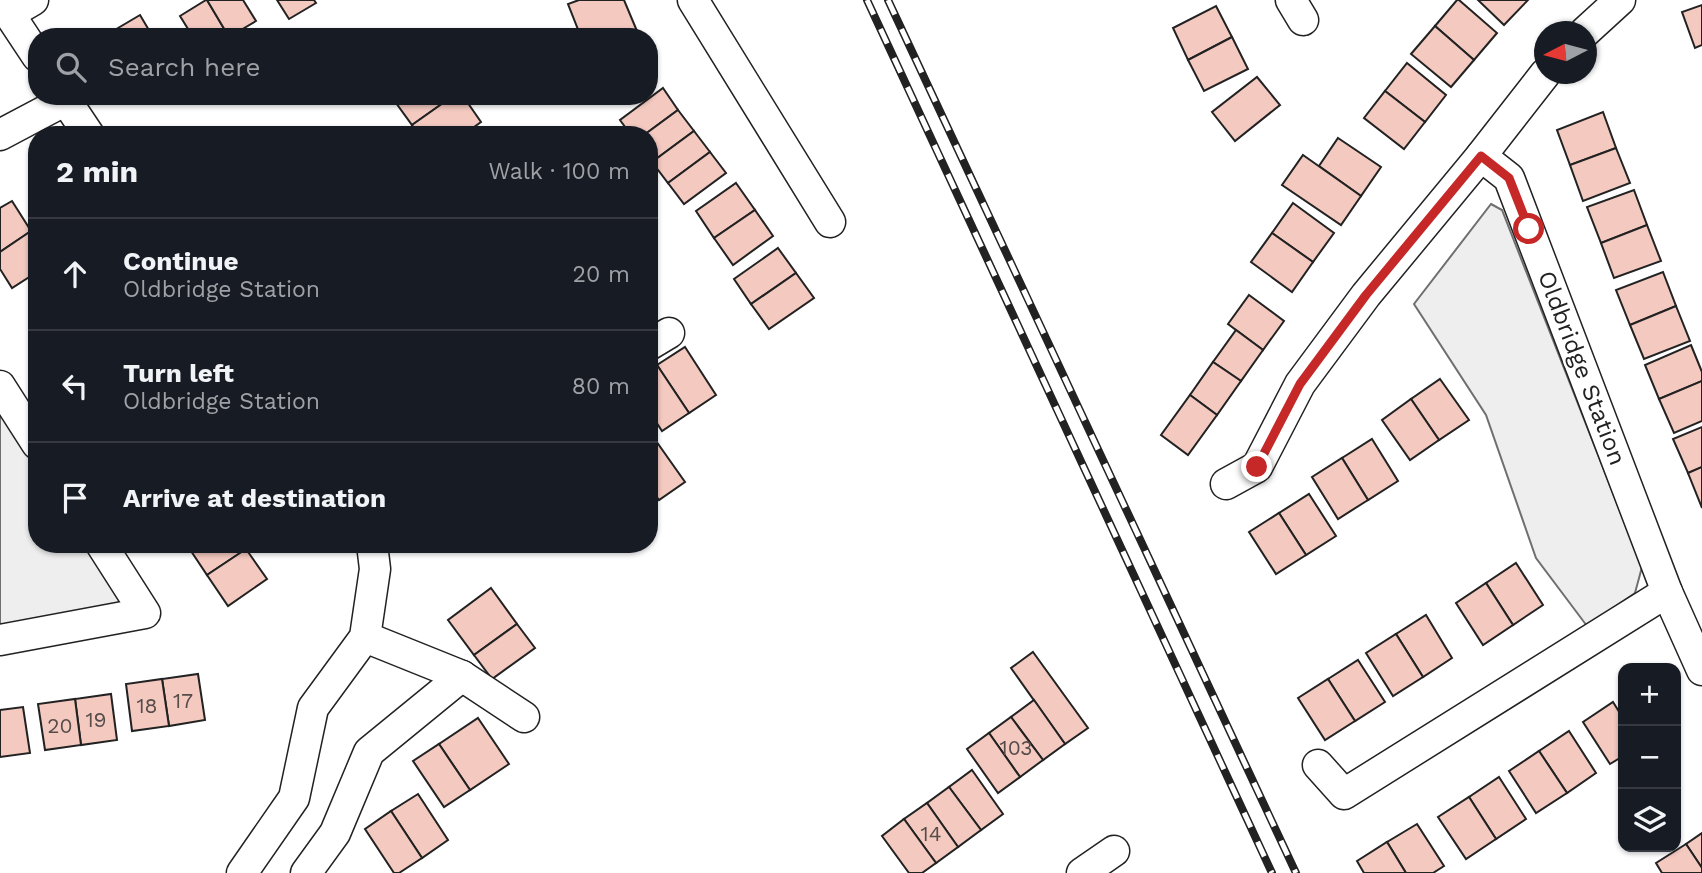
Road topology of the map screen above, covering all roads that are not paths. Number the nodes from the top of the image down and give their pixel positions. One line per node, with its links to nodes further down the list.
1 (693, 0): 12 (street)
2 (1620, 0): 4 (street)
3 (14, 5): 5 (street)
4 (1597, 21)
5 (28, 36)
6 (1537, 84): 11 (street)
7 (53, 105): 10 (street)
8 (70, 105): 9 (street)
9 (83, 126)
10 (0, 135)
11 (1481, 156): 15 (street); 18 (street, Oldbridge Station)
12 (830, 222)
13 (0, 386): 14 (street)
14 (28, 430)
15 (1226, 484)
16 (107, 553): 20 (street)
17 (373, 553): 19 (street)
18 (1667, 592): 21 (street, Oldbridge Station); 24 (street)
19 (365, 637): 22 (street); 26 (street)
20 (0, 640)
21 (1702, 670)
22 (462, 676): 23 (street); 27 (street)
23 (524, 717)
24 (1318, 765)
25 (1114, 851): 28 (street)
26 (242, 873)
27 (306, 873)
28 (1083, 873)

